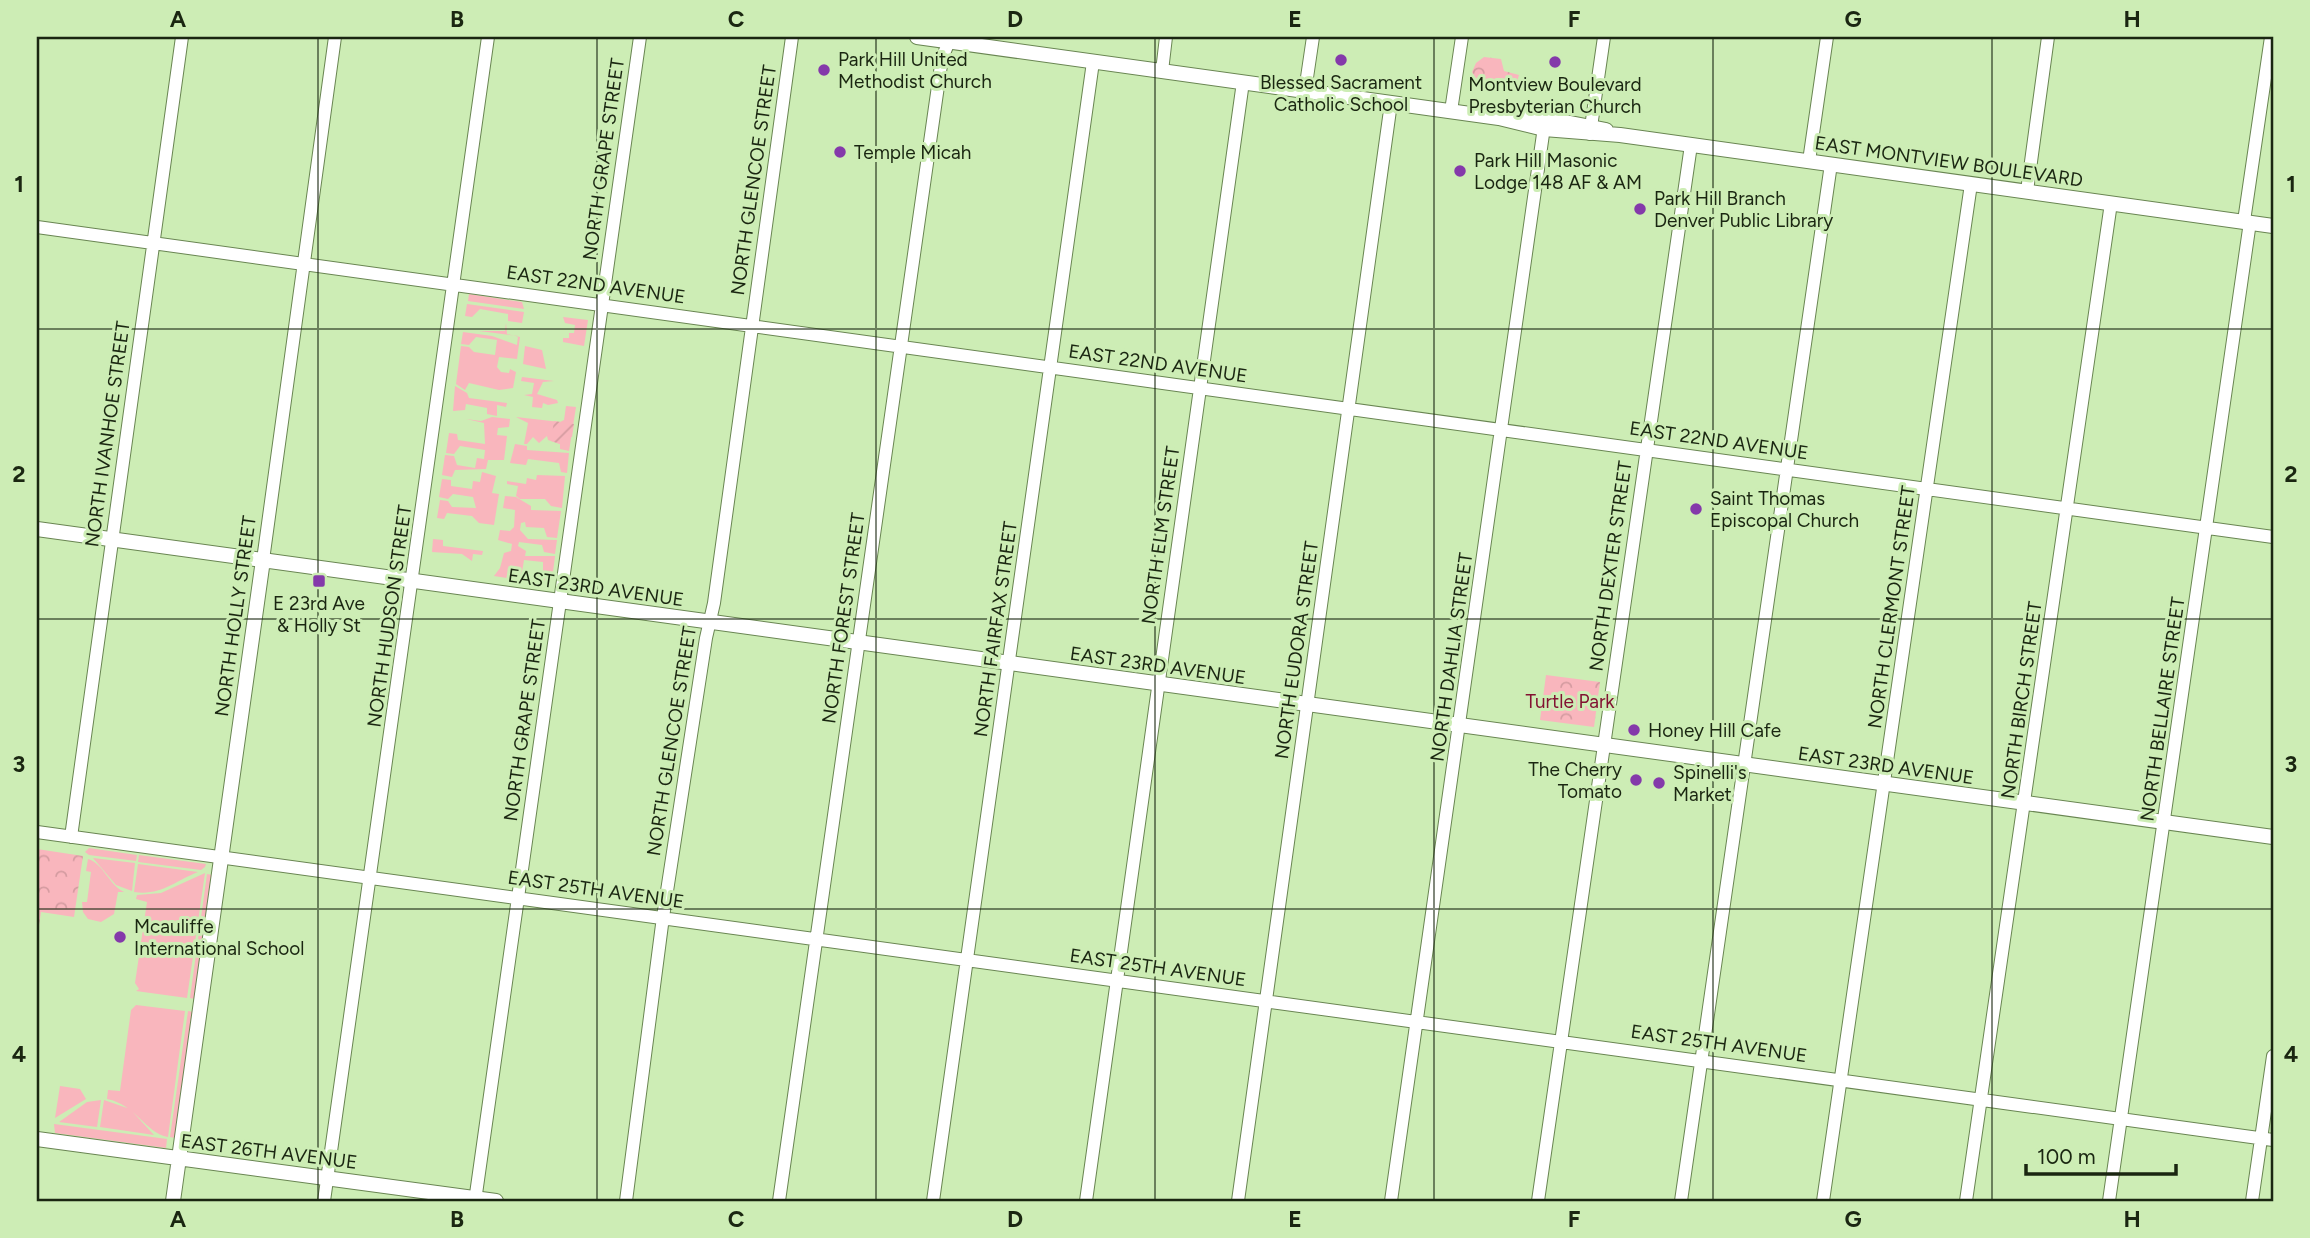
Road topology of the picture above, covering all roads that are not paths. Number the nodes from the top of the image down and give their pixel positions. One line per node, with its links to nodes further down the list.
1 (182, 37): 33 (street, NORTH IVANHOE STREET)
2 (335, 37): 34 (street, NORTH HOLLY STREET)
3 (488, 37): 35 (street, NORTH HUDSON STREET)
4 (640, 37): 36 (street, NORTH GRAPE STREET)
5 (792, 37): 37 (street, NORTH GLENCOE STREET)
6 (917, 37): 14 (street, EAST MONTVIEW BOULEVARD)
7 (1166, 37): 17 (street)
8 (1312, 37): 19 (street)
9 (1462, 37): 21 (street)
10 (1604, 37): 23 (street)
11 (1827, 37): 25 (street)
12 (2048, 37): 28 (street)
13 (2271, 37): 30 (street, NORTH BELLAIRE STREET)
14 (951, 39): 15 (street, EAST MONTVIEW BOULEVARD); 38 (street, NORTH FOREST STREET)
15 (1007, 43): 16 (street, EAST MONTVIEW BOULEVARD)
16 (1093, 62): 17 (street, EAST MONTVIEW BOULEVARD); 39 (street, NORTH FAIRFAX STREET)
17 (1161, 71): 18 (street, EAST MONTVIEW BOULEVARD)
18 (1243, 82): 19 (street, EAST MONTVIEW BOULEVARD); 40 (street, NORTH ELM STREET)
19 (1305, 91): 20 (street, EAST MONTVIEW BOULEVARD)
20 (1391, 103): 21 (street, EAST MONTVIEW BOULEVARD); 41 (street, NORTH EUDORA STREET)
21 (1451, 111): 22 (street, EAST MONTVIEW BOULEVARD)
22 (1544, 123): 23 (street, EAST MONTVIEW BOULEVARD); 42 (street, NORTH DAHLIA STREET)
23 (1591, 129): 24 (street, EAST MONTVIEW BOULEVARD)
24 (1691, 145): 25 (street, EAST MONTVIEW BOULEVARD); 43 (street, NORTH DEXTER STREET)
25 (1809, 161): 26 (street, EAST MONTVIEW BOULEVARD)
26 (1831, 164): 27 (street, EAST MONTVIEW BOULEVARD); 44 (street)
27 (1971, 184): 28 (street, EAST MONTVIEW BOULEVARD); 45 (street, NORTH CLERMONT STREET)
28 (2027, 191): 29 (street, EAST MONTVIEW BOULEVARD)
29 (2111, 203): 30 (street, EAST MONTVIEW BOULEVARD); 46 (street, NORTH BIRCH STREET)
30 (2247, 222): 31 (street, EAST MONTVIEW BOULEVARD); 47 (street, NORTH BELLAIRE STREET)
31 (2273, 226)
32 (37, 227): 33 (street, EAST 22ND AVENUE)
33 (154, 243): 34 (street, EAST 22ND AVENUE); 50 (street, NORTH IVANHOE STREET)
34 (303, 264): 35 (street, EAST 22ND AVENUE); 51 (street, NORTH HOLLY STREET)
35 (455, 284): 36 (street, EAST 22ND AVENUE); 52 (street, NORTH HUDSON STREET)
36 (603, 304): 37 (street, EAST 22ND AVENUE); 53 (street, NORTH GRAPE STREET)
37 (752, 326): 38 (street, EAST 22ND AVENUE); 54 (street, NORTH GLENCOE STREET)
38 (900, 346): 39 (street, EAST 22ND AVENUE); 55 (street, NORTH FOREST STREET)
39 (1050, 367): 40 (street, EAST 22ND AVENUE); 56 (street, NORTH FAIRFAX STREET)
40 (1199, 388): 41 (street, EAST 22ND AVENUE); 57 (street, NORTH ELM STREET)
41 (1349, 408): 42 (street, EAST 22ND AVENUE); 58 (street, NORTH EUDORA STREET)
42 (1502, 429): 43 (street, EAST 22ND AVENUE); 59 (street, NORTH DAHLIA STREET)
43 (1646, 450): 44 (street, EAST 22ND AVENUE); 60 (street, NORTH DEXTER STREET)
44 (1787, 469): 45 (street, EAST 22ND AVENUE); 61 (street)
45 (1928, 489): 46 (street, EAST 22ND AVENUE); 62 (street, NORTH CLERMONT STREET)
46 (2068, 508): 47 (street, EAST 22ND AVENUE); 63 (street, NORTH BIRCH STREET)
47 (2208, 527): 49 (street, EAST 22ND AVENUE); 64 (street, NORTH BELLAIRE STREET)
48 (37, 529): 50 (street, EAST 23RD AVENUE)
49 (2273, 537)
50 (112, 540): 51 (street, EAST 23RD AVENUE); 66 (street, NORTH IVANHOE STREET)
51 (263, 560): 52 (street, EAST 23RD AVENUE); 68 (street, NORTH HOLLY STREET)
52 (413, 581): 53 (street, EAST 23RD AVENUE); 69 (street, NORTH HUDSON STREET)
53 (561, 602): 54 (street, EAST 23RD AVENUE); 70 (street, NORTH GRAPE STREET)
54 (709, 622): 55 (street, EAST 23RD AVENUE); 71 (street, NORTH GLENCOE STREET)
55 (859, 643): 56 (street, EAST 23RD AVENUE); 72 (street, NORTH FOREST STREET)
56 (1010, 664): 57 (street, EAST 23RD AVENUE); 73 (street, NORTH FAIRFAX STREET)
57 (1159, 684): 58 (street, EAST 23RD AVENUE); 74 (street, NORTH ELM STREET)
58 (1308, 705): 59 (street, EAST 23RD AVENUE); 75 (street, NORTH EUDORA STREET)
59 (1461, 726): 60 (street, EAST 23RD AVENUE); 76 (street, NORTH DAHLIA STREET)
60 (1604, 746): 61 (street, EAST 23RD AVENUE); 77 (street, NORTH DEXTER STREET)
61 (1744, 765): 62 (street, EAST 23RD AVENUE); 79 (street)
62 (1885, 785): 63 (street, EAST 23RD AVENUE); 80 (street, NORTH CLERMONT STREET)
63 (2025, 804): 64 (street, EAST 23RD AVENUE); 81 (street, NORTH BIRCH STREET)
64 (2165, 822): 67 (street, EAST 23RD AVENUE); 82 (street, NORTH BELLAIRE STREET)
65 (37, 832): 66 (street, EAST 25TH AVENUE)
66 (71, 837): 68 (street, EAST 25TH AVENUE)
67 (2273, 837)
68 (221, 858): 69 (street, EAST 25TH AVENUE); 85 (street, NORTH HOLLY STREET)
69 (370, 878): 70 (street, EAST 25TH AVENUE); 86 (street, NORTH HUDSON STREET)
70 (519, 898): 71 (street, EAST 25TH AVENUE); 87 (street, NORTH GRAPE STREET)
71 (663, 918): 72 (street, EAST 25TH AVENUE); 91 (street, NORTH GLENCOE STREET)
72 (815, 939): 73 (street, EAST 25TH AVENUE); 92 (street, NORTH FOREST STREET)
73 (966, 960): 74 (street, EAST 25TH AVENUE); 93 (street, NORTH FAIRFAX STREET)
74 (1118, 981): 75 (street, EAST 25TH AVENUE); 94 (street, NORTH ELM STREET)
75 (1266, 1001): 76 (street, EAST 25TH AVENUE); 95 (street, NORTH EUDORA STREET)
76 (1418, 1021): 77 (street, EAST 25TH AVENUE); 96 (street, NORTH DAHLIA STREET)
77 (1562, 1041): 79 (street, EAST 25TH AVENUE); 97 (street, NORTH DEXTER STREET)
78 (2273, 1056): 84 (street)
79 (1702, 1060): 80 (street, EAST 25TH AVENUE); 98 (street)
80 (1841, 1080): 81 (street, EAST 25TH AVENUE); 99 (street, NORTH CLERMONT STREET)
81 (1981, 1099): 82 (street, EAST 25TH AVENUE); 100 (street, NORTH BIRCH STREET)
82 (2121, 1118): 84 (street, EAST 25TH AVENUE); 101 (street, NORTH BELLAIRE STREET)
83 (37, 1139): 85 (street, EAST 26TH AVENUE)
84 (2267, 1139): 102 (street)
85 (179, 1159): 86 (street, EAST 26TH AVENUE); 88 (street, NORTH HOLLY STREET)
86 (327, 1178): 87 (street, EAST 26TH AVENUE); 89 (street, NORTH HUDSON STREET)
87 (475, 1200): 90 (street, EAST 26TH AVENUE)
88 (173, 1201)
89 (324, 1201)
90 (496, 1201)
91 (626, 1201)
92 (779, 1201)
93 (933, 1201)
94 (1086, 1201)
95 (1238, 1201)
96 (1391, 1201)
97 (1538, 1201)
98 (1681, 1201)
99 (1823, 1201)
100 (1966, 1201)
101 (2109, 1201)
102 (2252, 1201)

